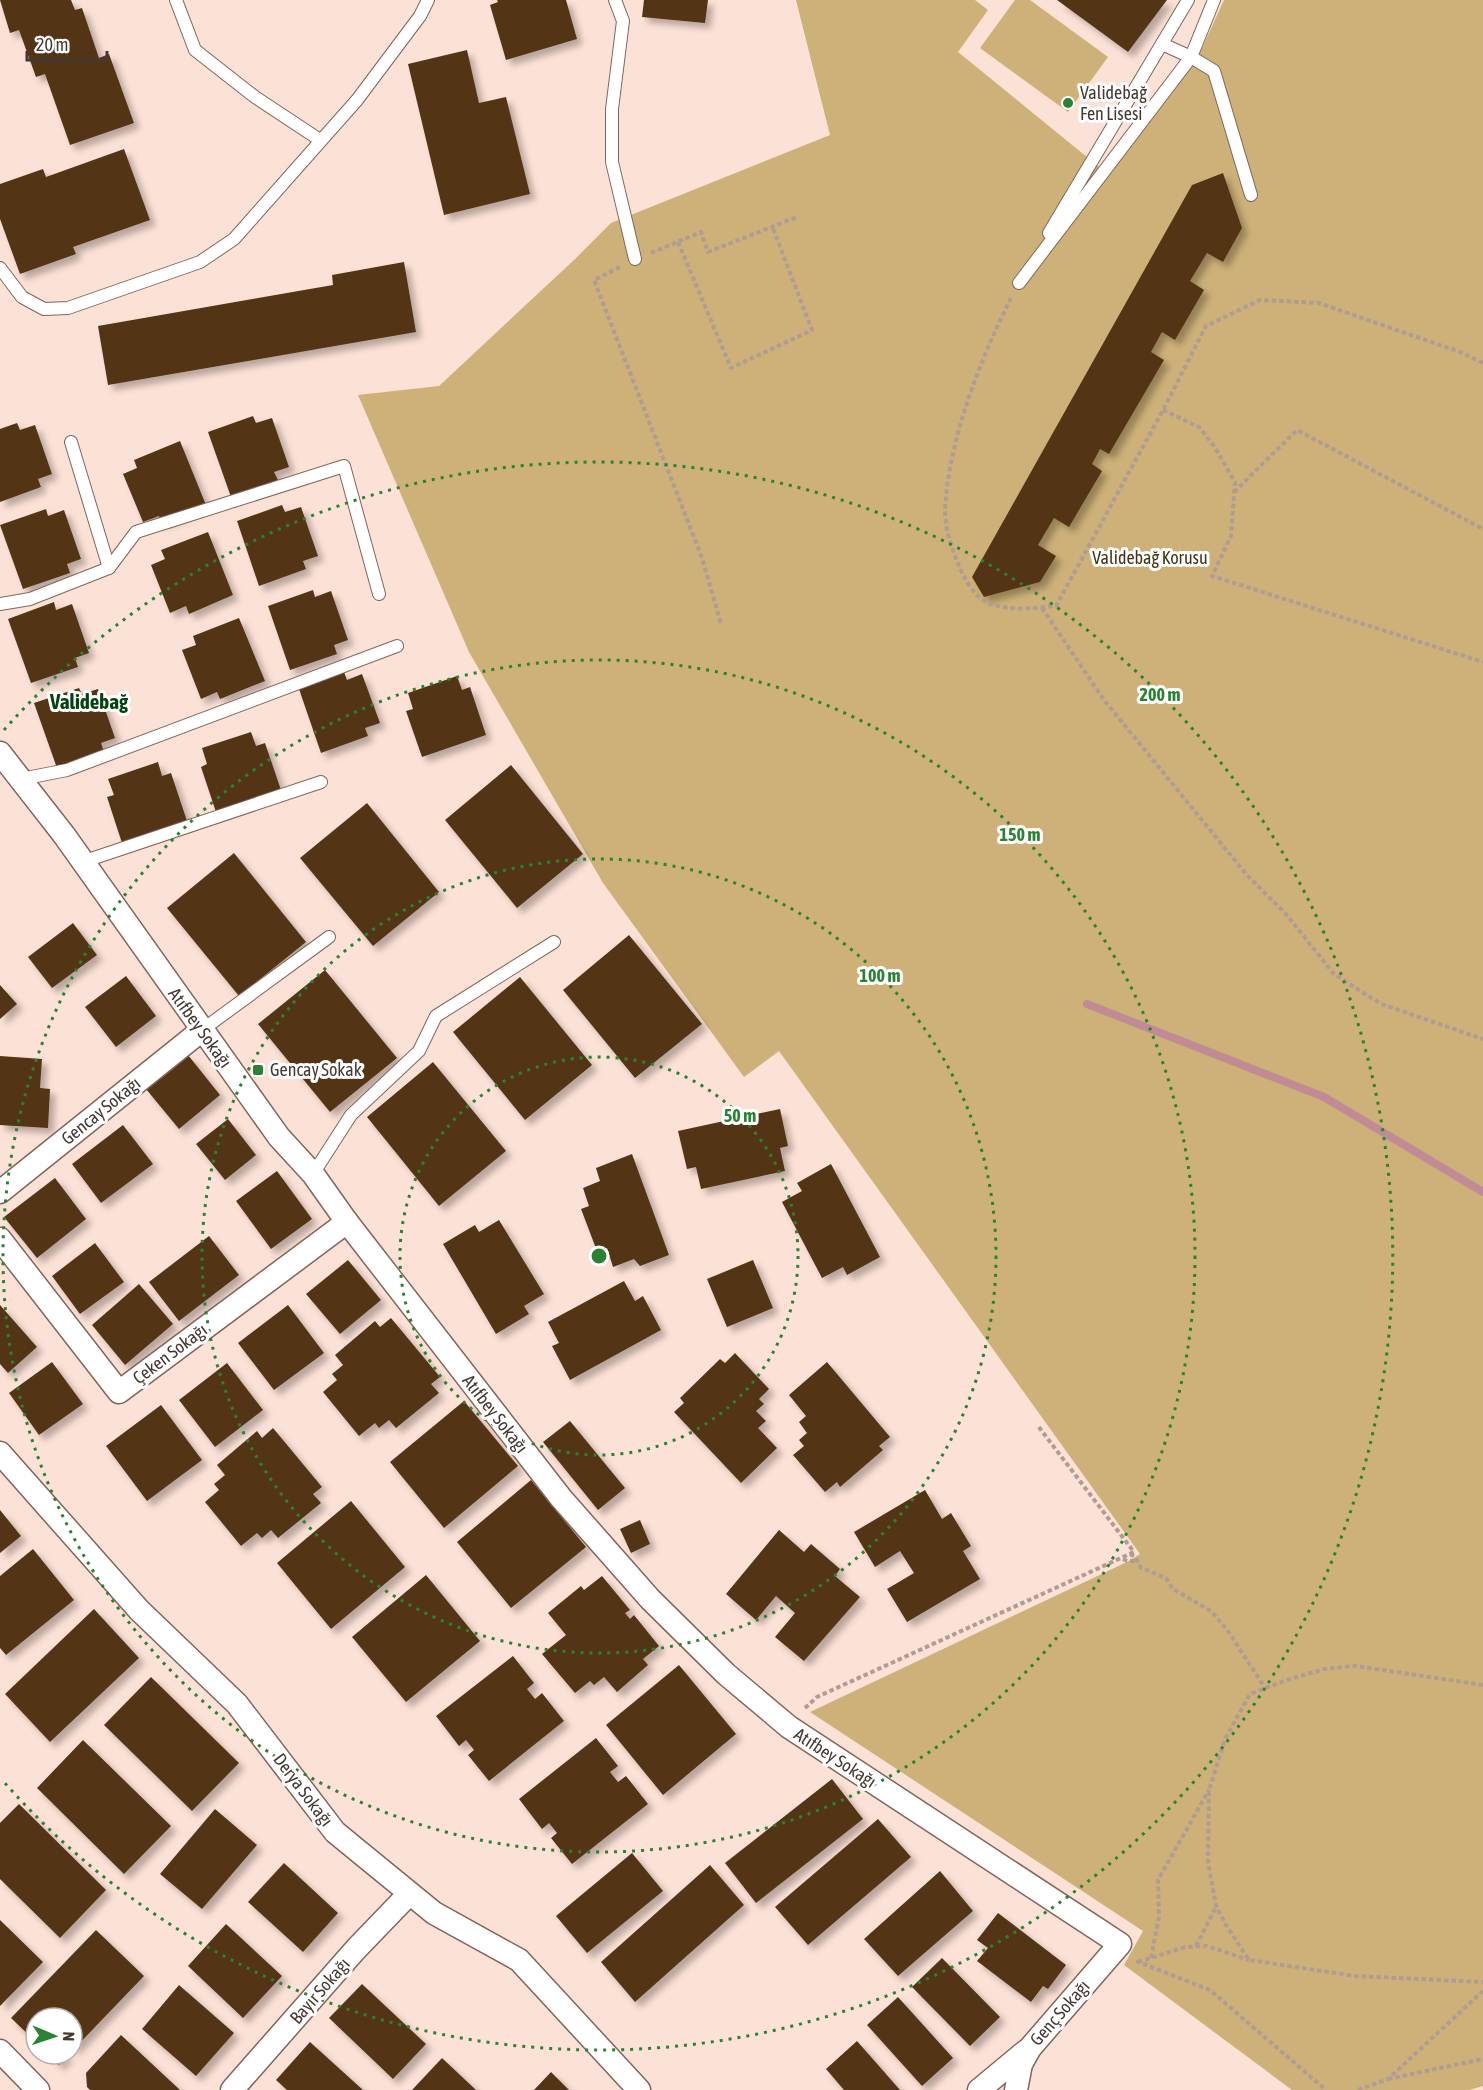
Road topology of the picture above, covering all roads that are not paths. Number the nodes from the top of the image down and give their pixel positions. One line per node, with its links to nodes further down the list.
1 (176, 0): 8 (lane)
2 (428, 0): 8 (lane)
3 (615, 0): 10 (lane)
4 (1188, 0): 6 (lane)
5 (1214, 0): 7 (lane)
6 (1162, 44): 7 (lane); 7 (lane)
7 (1191, 57): 9 (lane)
8 (320, 140): 11 (lane)
9 (1251, 195)
10 (635, 259)
11 (0, 268)
12 (71, 442): 13 (lane)
13 (109, 568): 14 (lane); 15 (lane)
14 (379, 594)
15 (0, 604)
16 (397, 646): 18 (lane)
17 (0, 753): 18 (street, Atıfbey Sokağı)
18 (21, 779): 20 (street, Atıfbey Sokağı)
19 (321, 782): 20 (lane)
20 (82, 862): 23 (street, Atıfbey Sokağı)
21 (329, 937): 23 (lane)
22 (554, 942): 24 (lane)
23 (202, 1030): 24 (street, Atıfbey Sokağı); 25 (street, Gencay Sokağı)
24 (314, 1174): 26 (street, Atıfbey Sokağı)
25 (0, 1192)
26 (347, 1222): 27 (street, Çeken Sokağı); 30 (street, Atıfbey Sokağı)
27 (0, 1239)
28 (0, 1453): 29 (street, Derya Sokağı)
29 (409, 1894): 34 (street, Bayır Sokağı); 35 (street, Derya Sokağı)
30 (1120, 1944): 31 (street, Genç Sokağı)
31 (1030, 2048): 36 (street); 37 (street, Genç Sokağı)
32 (0, 2050): 33 (street)
33 (38, 2090)
34 (232, 2090)
35 (639, 2090)
36 (979, 2090)
37 (1016, 2090)

